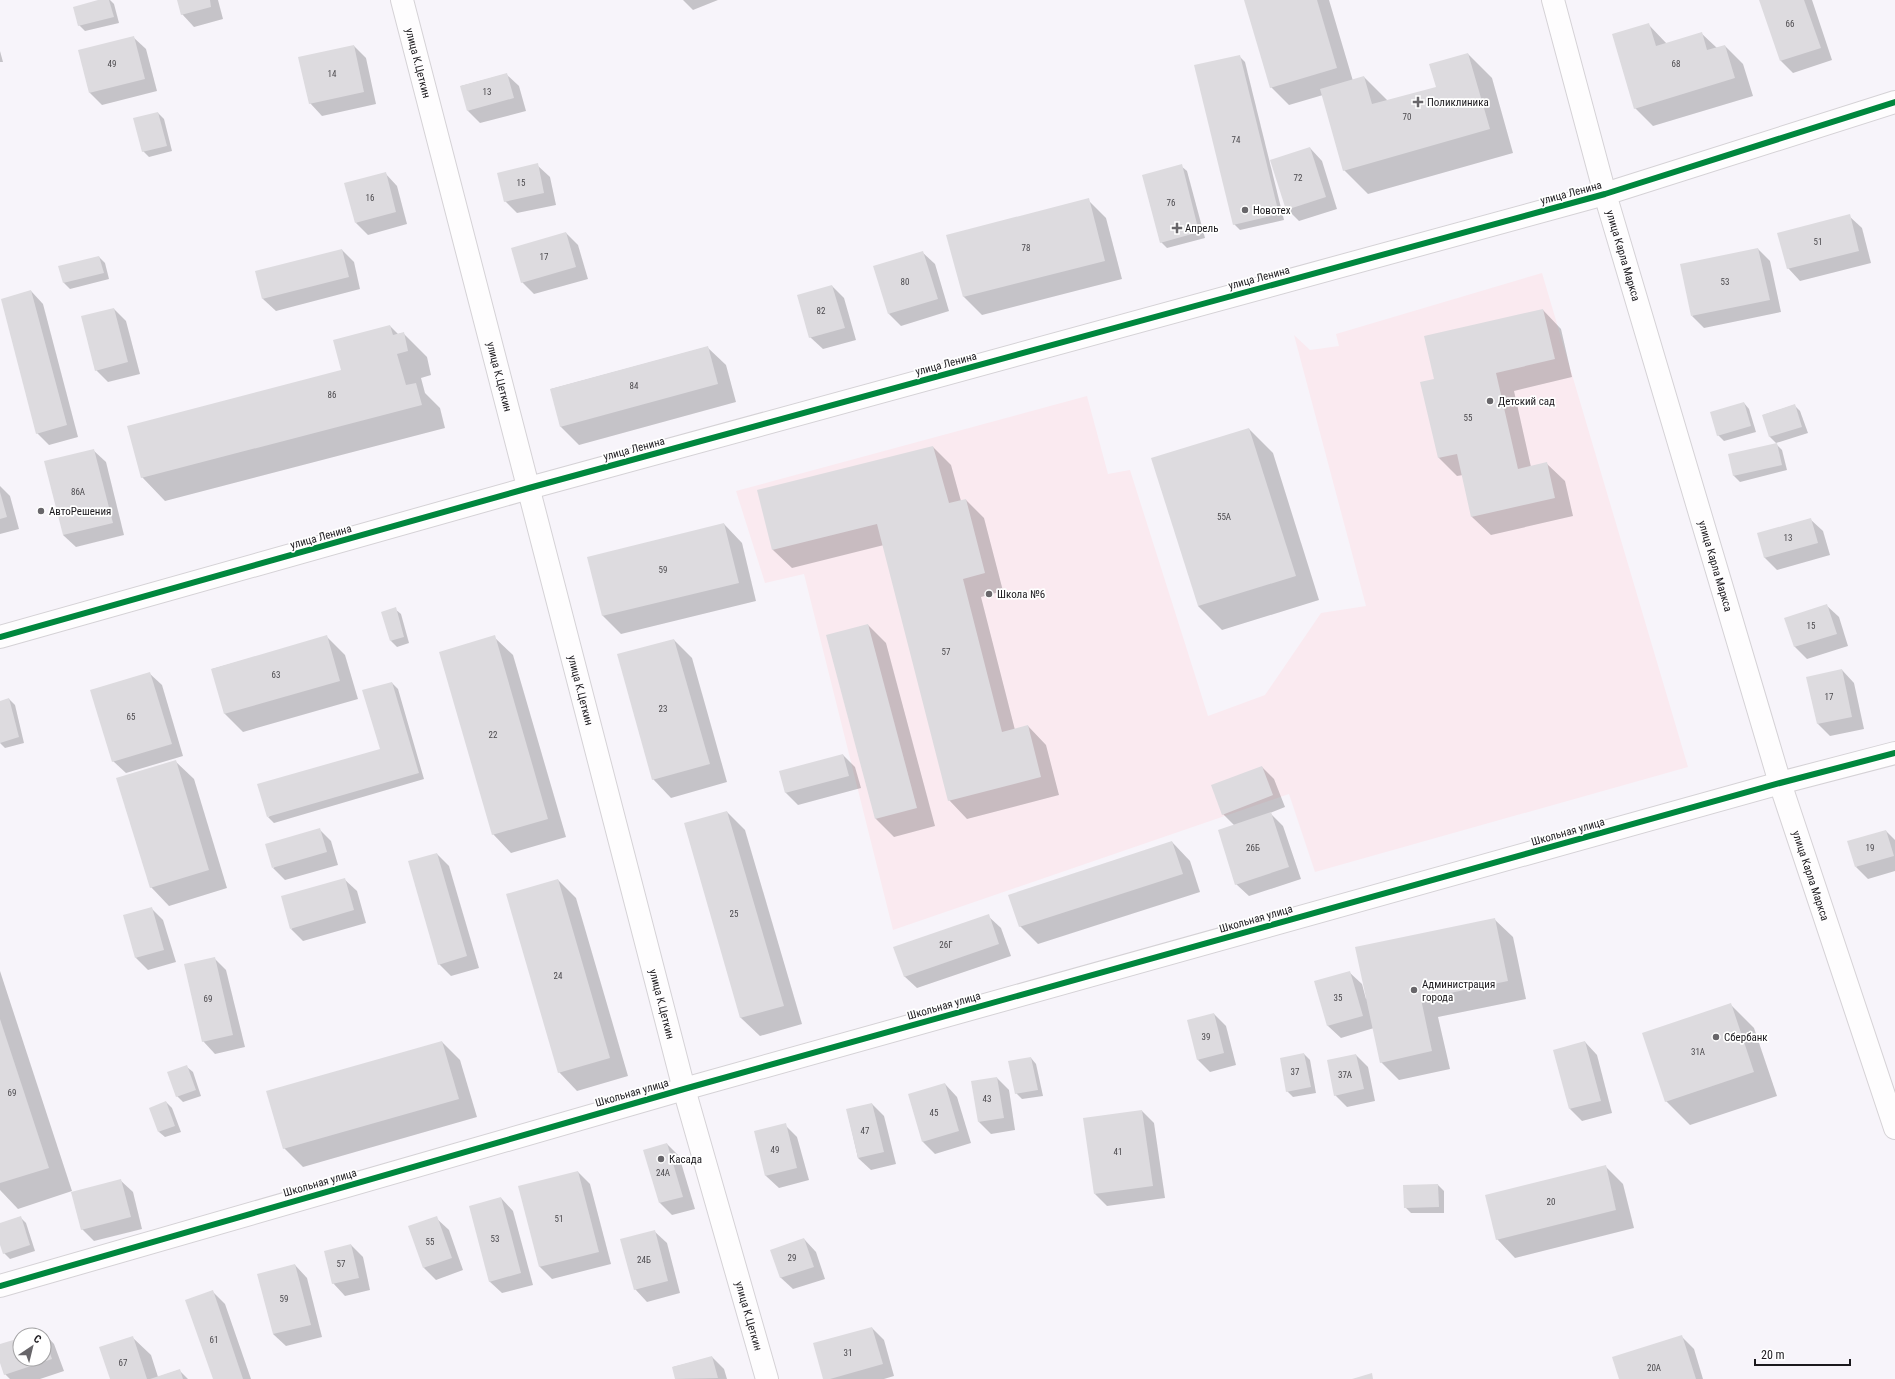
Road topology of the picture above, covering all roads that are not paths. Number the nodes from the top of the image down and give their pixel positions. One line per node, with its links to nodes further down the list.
1 (402, 0): 5 (street, улица К.Цеткин)
2 (1553, 0): 4 (street, улица Карла Маркса)
3 (1895, 102): 4 (street, улица Ленина)
4 (1605, 194): 5 (street, улица Ленина); 8 (street, улица Карла Маркса)
5 (529, 488): 6 (street, улица Ленина); 9 (street, улица К.Цеткин)
6 (0, 637)
7 (1895, 753): 8 (street, Школьная улица)
8 (1780, 784): 9 (street, Школьная улица); 10 (street, улица Карла Маркса)
9 (684, 1089): 11 (street, Школьная улица); 12 (street, улица К.Цеткин)
10 (1895, 1128)
11 (0, 1286)
12 (767, 1379)

